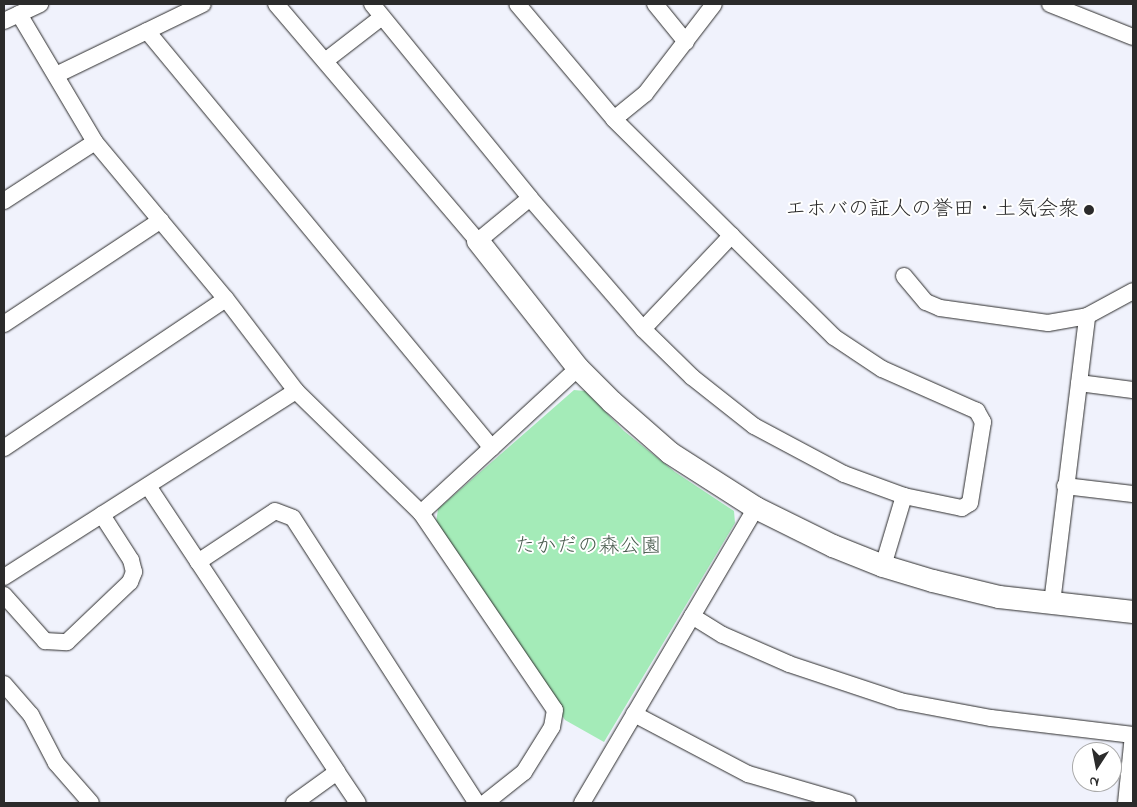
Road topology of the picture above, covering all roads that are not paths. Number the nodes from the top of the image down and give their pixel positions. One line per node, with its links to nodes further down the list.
1 (40, 4): 9 (street)
2 (203, 4): 11 (street)
3 (276, 4): 14 (street)
4 (517, 4): 16 (street)
5 (655, 4): 13 (street)
6 (714, 4): 13 (street)
7 (1050, 4): 12 (street)
8 (377, 10): 14 (street); 18 (street)
9 (19, 14): 10 (street); 15 (street)
10 (4, 21)
11 (147, 31): 15 (street); 34 (street)
12 (1133, 37)
13 (686, 42): 16 (street)
14 (325, 61): 22 (street)
15 (56, 75): 17 (street)
16 (614, 119): 21 (street)
17 (96, 142): 19 (street); 20 (street)
18 (530, 198): 22 (street); 28 (street)
19 (4, 201)
20 (161, 220): 25 (street); 27 (street)
21 (732, 235): 28 (street); 38 (street)
22 (478, 241): 29 (street)
23 (904, 276): 26 (street)
24 (1133, 290): 26 (street)
25 (226, 299): 32 (street); 33 (street)
26 (1087, 316): 30 (street)
27 (4, 324)
28 (643, 329): 38 (street)
29 (578, 368): 34 (street); 39 (street)
30 (1080, 383): 31 (street); 36 (street)
31 (1133, 390)
32 (296, 391): 35 (street); 40 (street)
33 (4, 448)
34 (492, 448): 40 (street)
35 (148, 486): 41 (street); 42 (street)
36 (1064, 486): 37 (street); 46 (street)
37 (1133, 494)
38 (904, 496): 43 (street)
39 (756, 508): 43 (street); 48 (street)
40 (421, 512): 57 (street)
41 (102, 515): 44 (street); 45 (street)
42 (198, 562): 52 (street); 56 (street)
43 (883, 566): 46 (street)
44 (4, 577)
45 (4, 595)
46 (1052, 603): 47 (street)
47 (1133, 612)
48 (692, 616): 50 (street); 51 (street)
49 (4, 684): 53 (street)
50 (634, 714): 58 (street); 59 (street)
51 (1133, 735): 60 (street)
52 (337, 772): 54 (street); 55 (street)
53 (91, 803)
54 (294, 803)
55 (358, 803)
56 (477, 803)
57 (486, 803)
58 (582, 803)
59 (848, 803)
60 (1126, 803)

